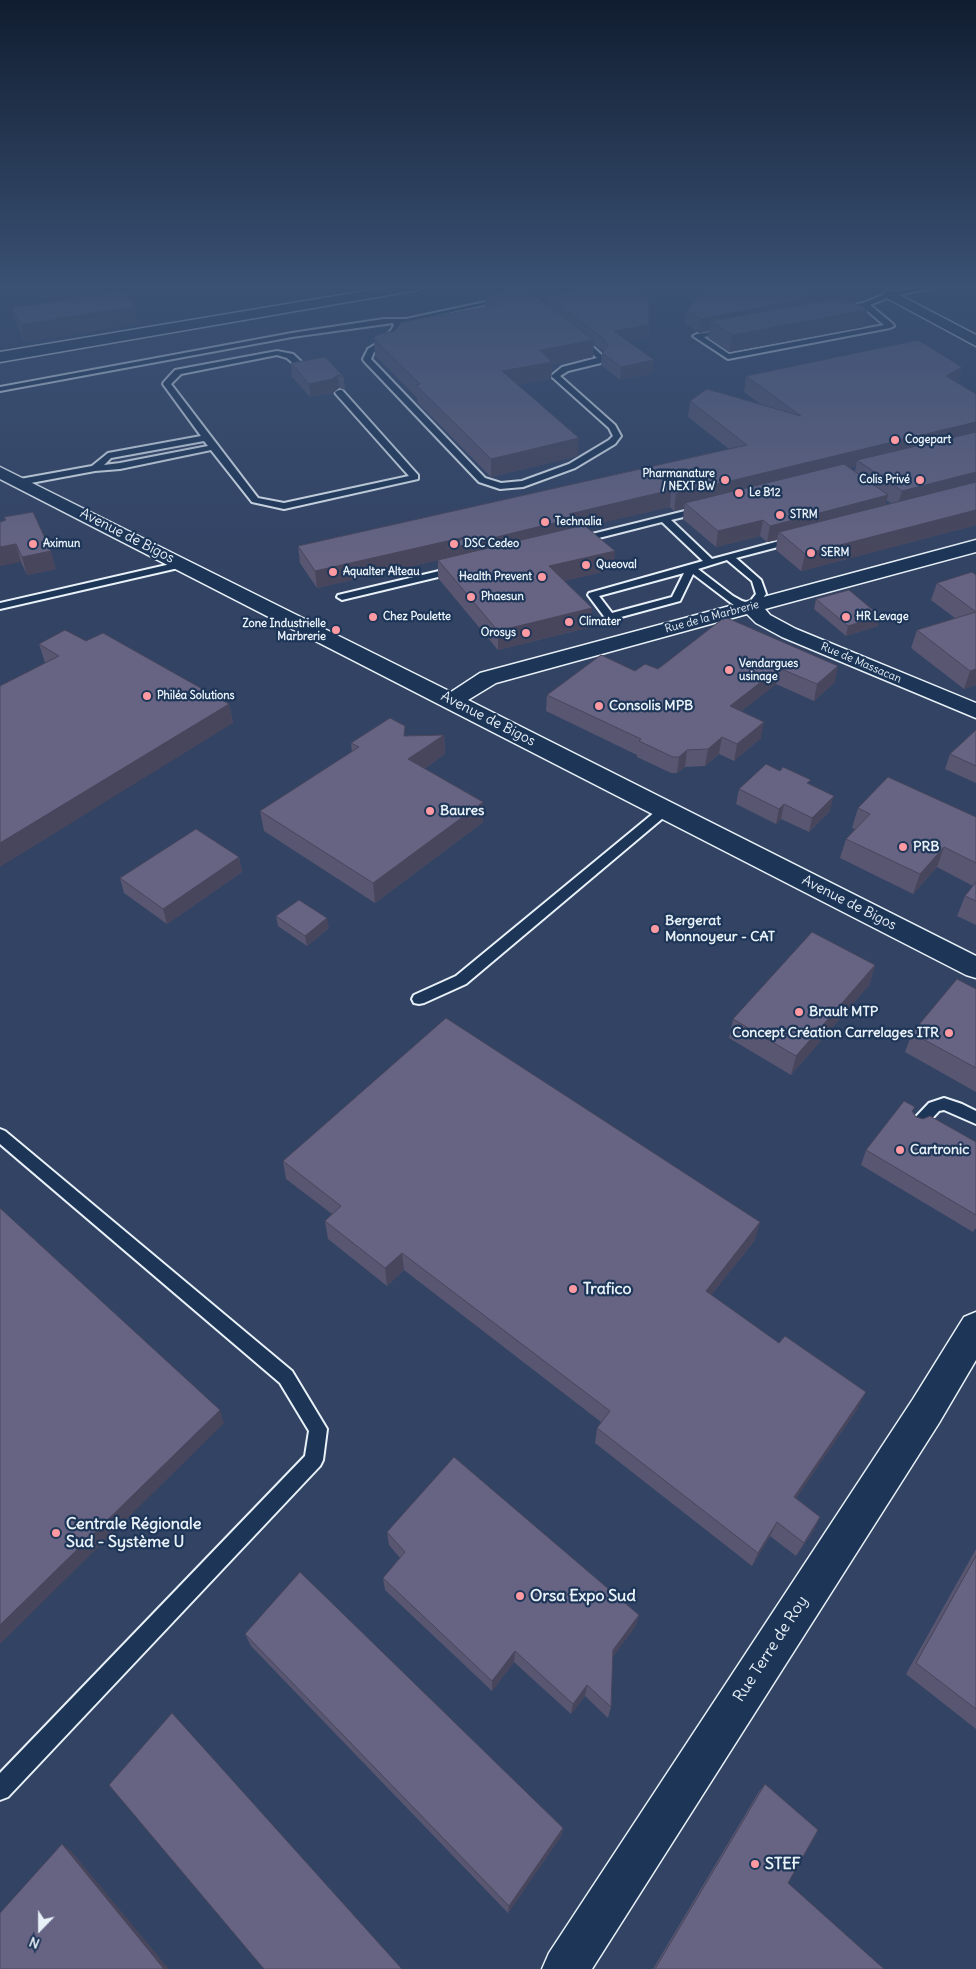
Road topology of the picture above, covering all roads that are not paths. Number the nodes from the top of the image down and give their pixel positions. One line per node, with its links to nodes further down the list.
1 (63, 378): 5 (lane)
2 (173, 378): 7 (lane)
3 (386, 378): 4 (lane)
4 (557, 378)
5 (0, 389)
6 (339, 392): 8 (lane)
7 (206, 438): 8 (lane); 9 (lane)
8 (213, 447): 9 (lane)
9 (95, 468): 11 (lane)
10 (0, 472): 11 (street, Avenue de Bigos)
11 (20, 482): 19 (street, Avenue de Bigos)
12 (712, 507): 13 (lane)
13 (664, 519): 15 (lane); 18 (lane)
14 (803, 538): 17 (lane)
15 (570, 542)
16 (976, 546): 24 (street, Rue de la Marbrerie)
17 (729, 557): 18 (lane); 24 (lane)
18 (710, 562): 21 (lane)
19 (184, 564): 23 (lane); 25 (street, Avenue de Bigos)
20 (466, 567): 22 (lane)
21 (691, 568): 21 (lane); 24 (lane)
22 (342, 597)
23 (0, 606)
24 (752, 606): 25 (street, Rue de la Marbrerie); 26 (street, Rue de Massacan)
25 (452, 701): 27 (street, Avenue de Bigos)
26 (976, 711)
27 (665, 810): 28 (street, Avenue de Bigos); 29 (lane)
28 (976, 968)
29 (419, 999)
30 (976, 1118): 31 (lane)
31 (916, 1126)
32 (0, 1135): 34 (lane)
33 (976, 1328): 35 (street, Rue Terre de Roy)
34 (0, 1789)
35 (565, 1969)

